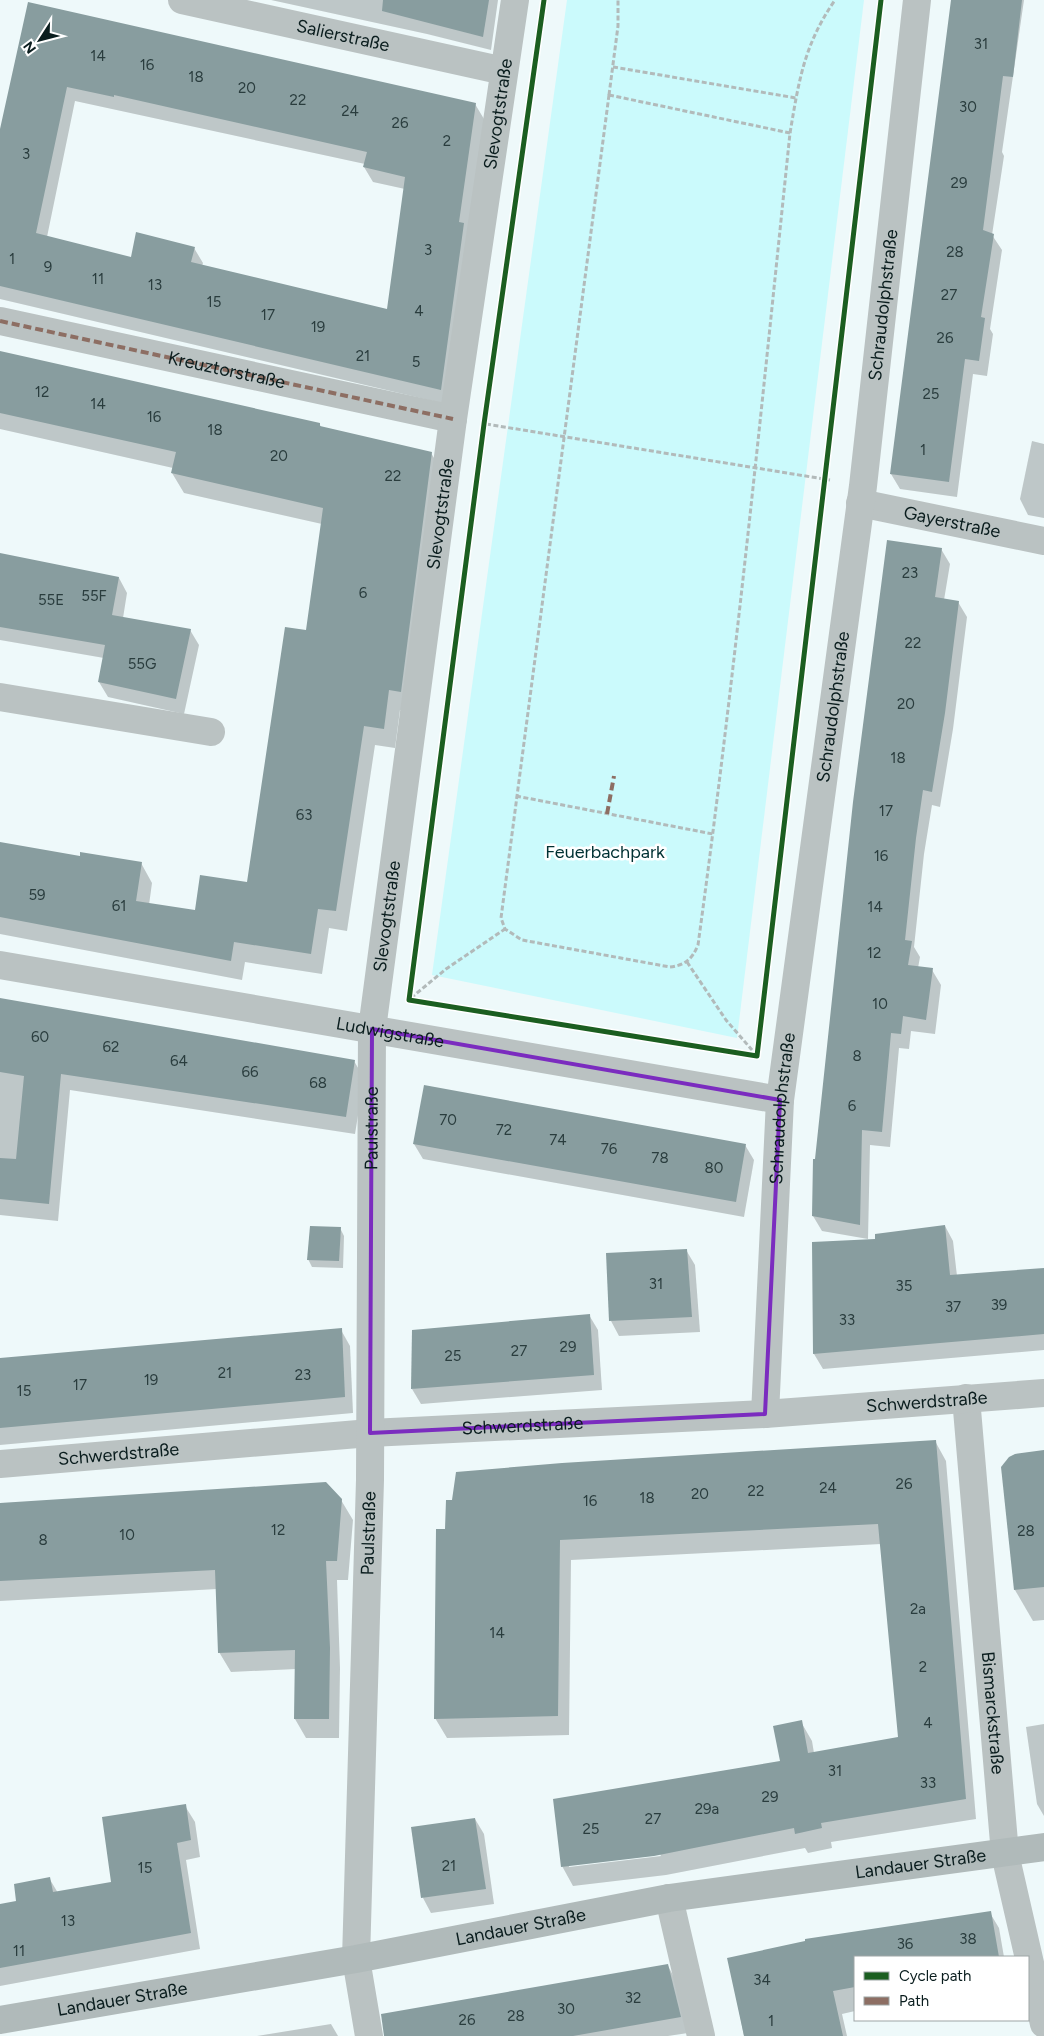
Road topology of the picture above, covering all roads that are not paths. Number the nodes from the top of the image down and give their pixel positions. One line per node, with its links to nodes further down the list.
1 (182, 0): 4 (street, Salierstraße)
2 (515, 0): 4 (street, Slevogtstraße)
3 (917, 0): 7 (street, Schraudolphstraße)
4 (504, 72): 6 (street, Slevogtstraße)
5 (0, 321): 6 (street, Kreuztorstraße)
6 (453, 419): 12 (street, Slevogtstraße)
7 (860, 503): 8 (street, Gayerstraße); 13 (street, Schraudolphstraße)
8 (1044, 541)
9 (0, 697): 10 (street)
10 (211, 732)
11 (0, 965): 12 (street, Ludwigstraße)
12 (372, 1029): 13 (street, Ludwigstraße); 17 (street, Paulstraße)
13 (780, 1100): 16 (street, Schraudolphstraße)
14 (1044, 1393): 15 (street, Schwerdstraße)
15 (966, 1398): 16 (street, Schwerdstraße); 20 (street, Bismarckstraße)
16 (765, 1414): 17 (street, Schwerdstraße)
17 (370, 1433): 18 (street, Schwerdstraße); 23 (street, Paulstraße)
18 (0, 1464)
19 (1044, 1847): 20 (main road, Landauer Straße)
20 (1005, 1854): 21 (main road, Landauer Straße); 22 (street, Bismarckstraße)
21 (669, 1898): 23 (main road, Landauer Straße); 28 (street)
22 (1028, 1956)
23 (356, 1959): 25 (main road, Landauer Straße); 27 (street, Paulstraße)
24 (1029, 1959): 26 (street, Bismarckstraße)
25 (0, 2020)
26 (1044, 2024)
27 (369, 2036)
28 (701, 2036)

